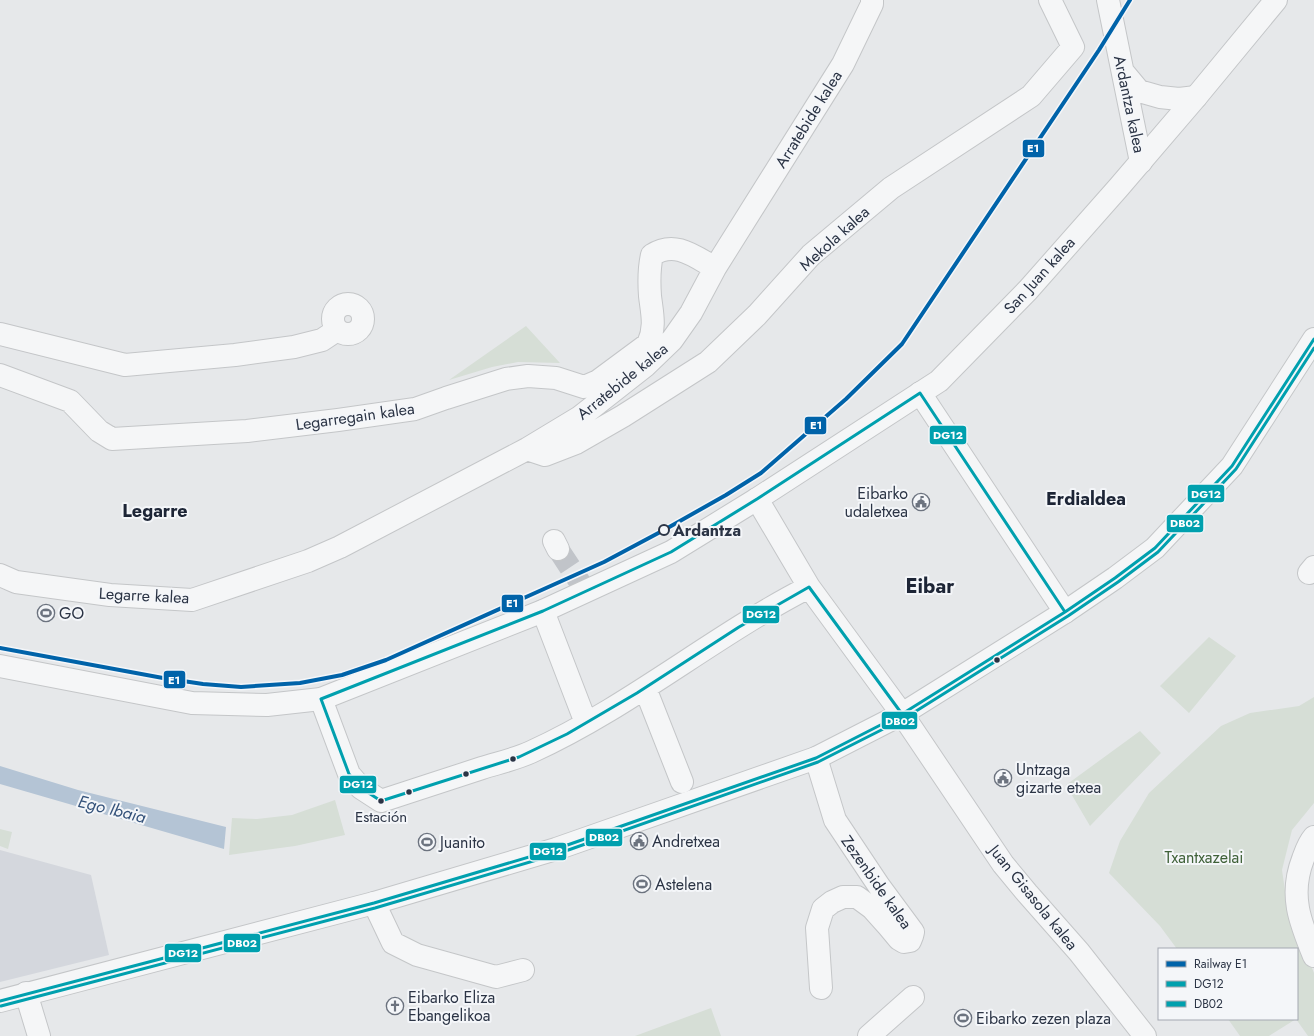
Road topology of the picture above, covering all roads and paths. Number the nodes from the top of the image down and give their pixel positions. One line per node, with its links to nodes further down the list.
1 (872, 0): 8 (street, Arratebide kalea)
2 (1050, 0): 14 (street, Mekola kalea)
3 (1108, 0): 5 (street, Ardantza kalea)
4 (1276, 0): 6 (street, San Juan kalea)
5 (1124, 73): 6 (street); 7 (street, Ardantza kalea)
6 (1196, 97): 7 (street, San Juan kalea)
7 (1141, 162): 13 (street, San Juan kalea)
8 (715, 268): 12 (street, Legarregain kalea); 14 (street, Arratebide kalea)
9 (337, 330): 10 (street)
10 (0, 334)
11 (1314, 339): 20 (street)
12 (0, 375)
13 (920, 393): 15 (street, San Juan kalea); 20 (street)
14 (527, 449): 16 (street, Arratebide kalea)
15 (757, 499): 18 (street, Juan Gisasola kalea); 19 (street, San Juan kalea)
16 (308, 561): 17 (street, Legarre kalea)
17 (0, 575)
18 (809, 587): 22 (street); 24 (street, Juan Gisasola kalea)
19 (543, 611): 23 (street, San Juan kalea); 25 (street)
20 (1065, 612): 24 (street)
21 (0, 666): 23 (street, San Juan kalea)
22 (645, 688): 25 (street); 27 (street)
23 (321, 699): 25 (street)
24 (902, 714): 26 (street); 39 (street, Juan Gisasola kalea)
25 (586, 723)
26 (816, 758): 30 (street); 33 (street, Zezenbide kalea)
27 (682, 782)
28 (1314, 837): 29 (street)
29 (1305, 882): 31 (street)
30 (374, 904): 32 (street); 34 (street)
31 (1314, 956)
32 (522, 970)
33 (821, 988)
34 (26, 993): 36 (street); 37 (street)
35 (913, 997): 38 (street)
36 (0, 1001)
37 (38, 1036)
38 (869, 1036)
39 (1145, 1036)

